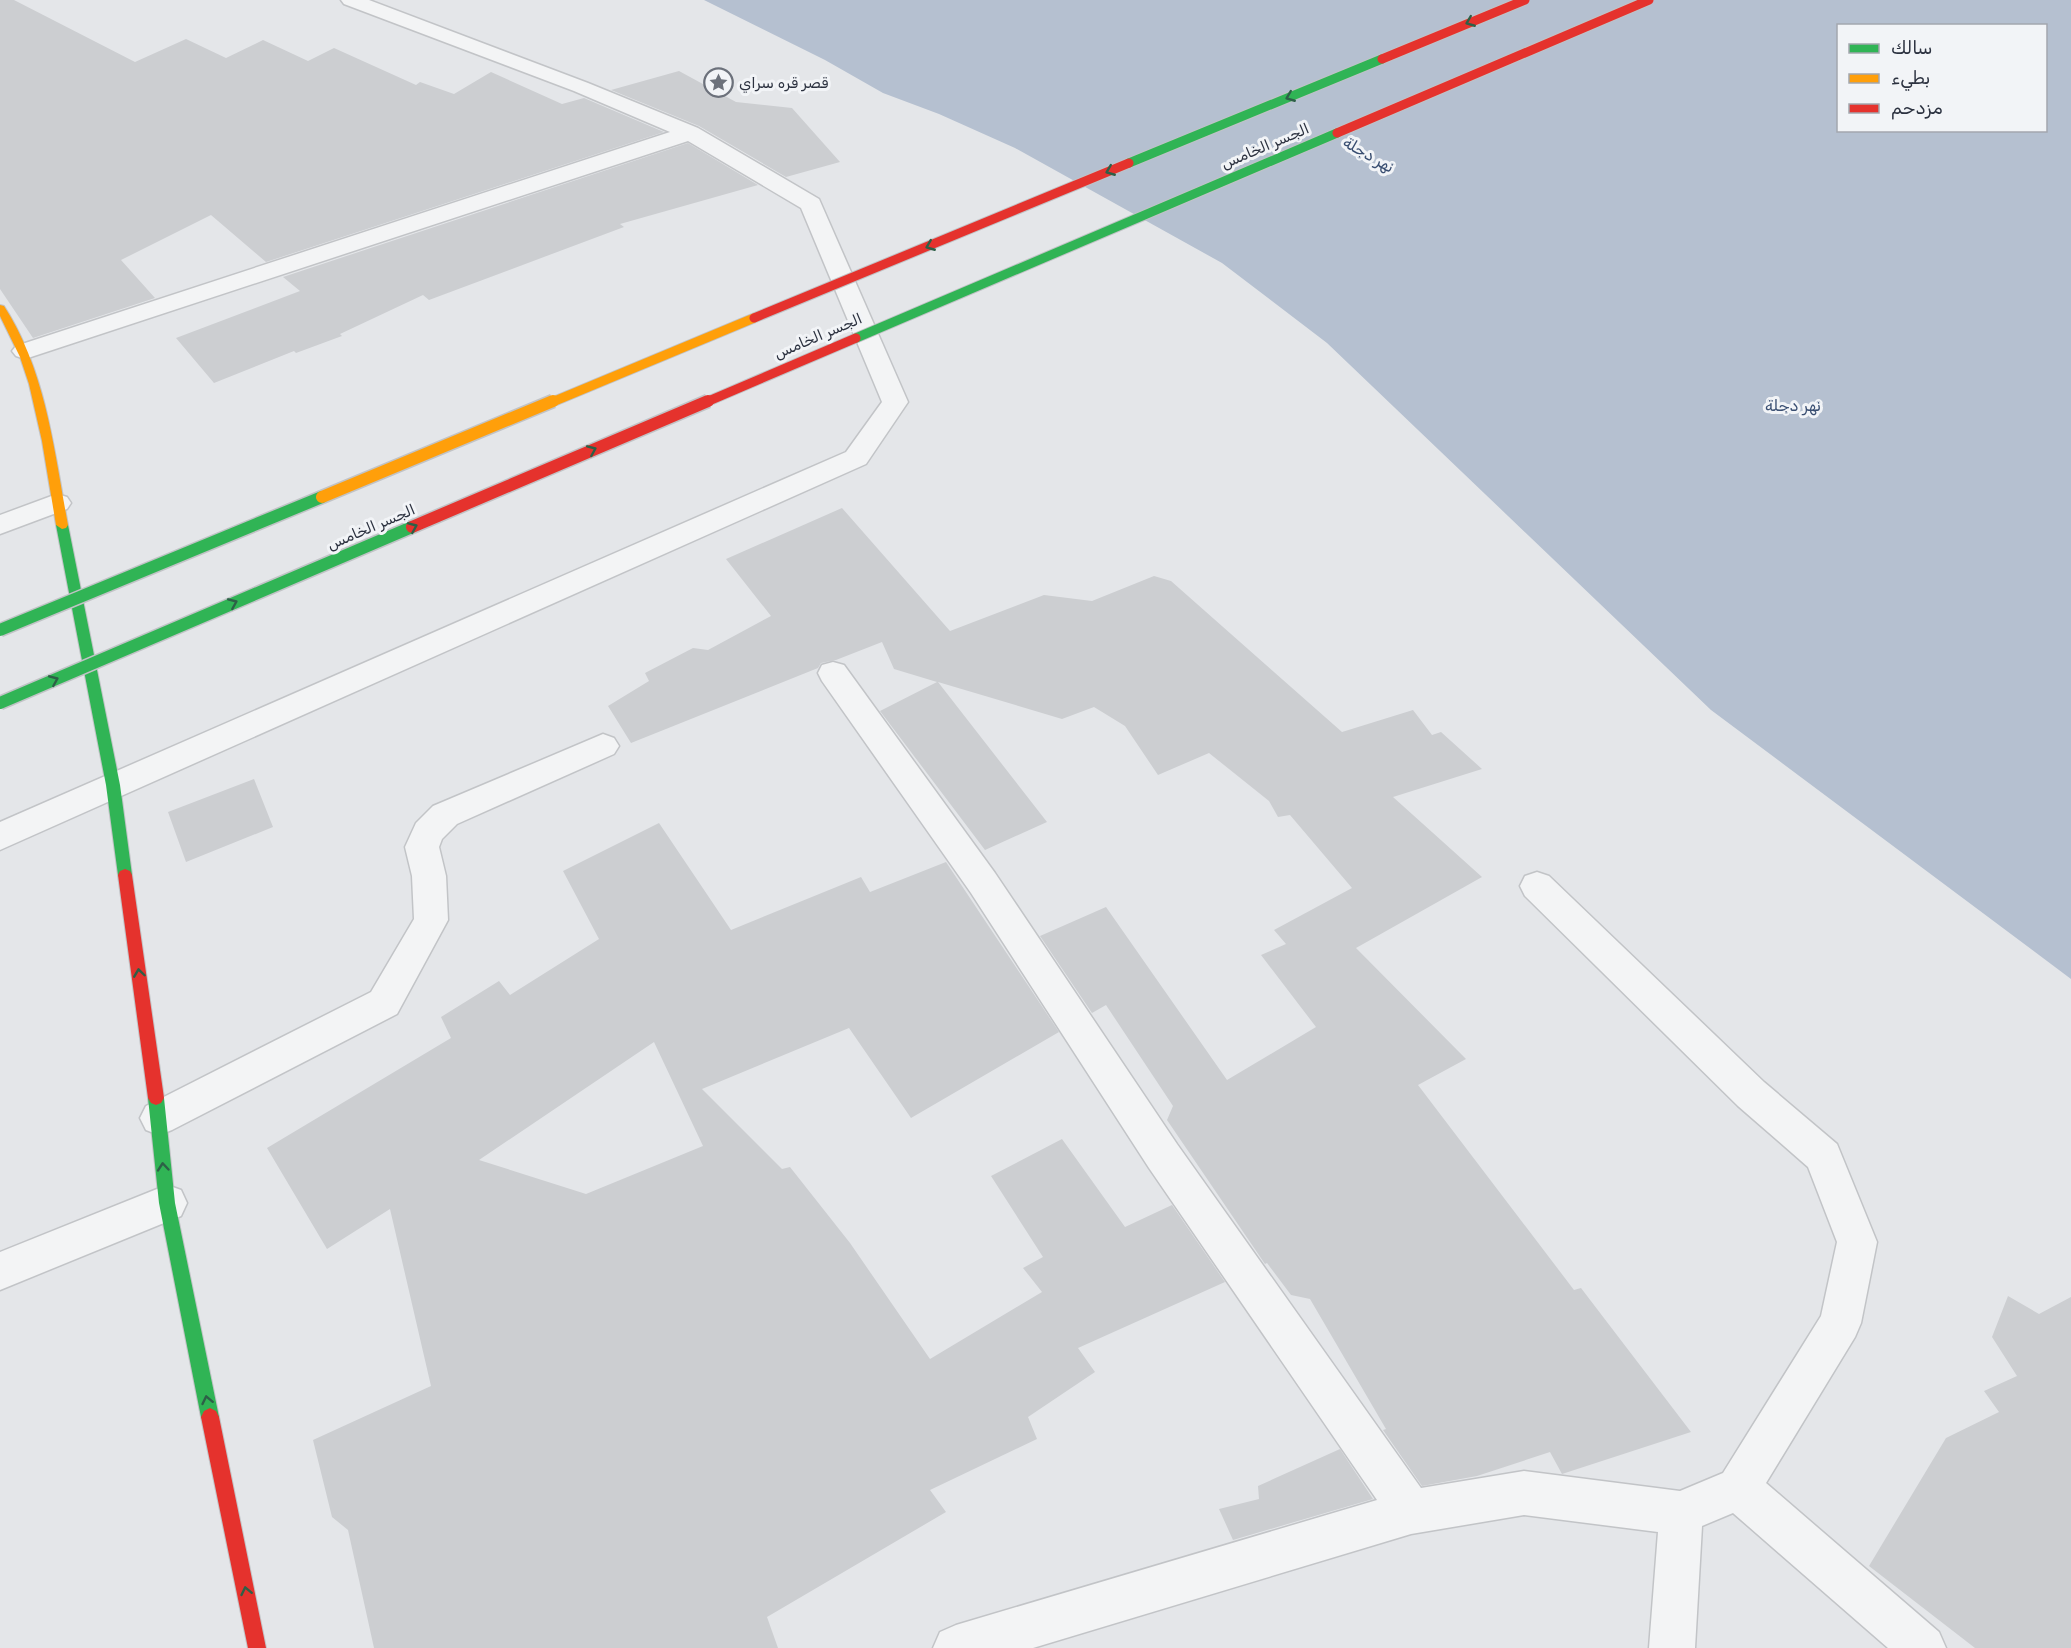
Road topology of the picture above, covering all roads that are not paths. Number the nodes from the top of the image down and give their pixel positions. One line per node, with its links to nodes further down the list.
1 (351, 0): 4 (street)
2 (1525, 0): 9 (main road, الجسر الخامس, one-way to 9, bridge)
3 (1649, 0): 11 (main road, الجسر الخامس, one-way to 3, bridge)
4 (690, 133): 6 (street); 13 (street)
5 (0, 308): 6 (main road)
6 (25, 351): 7 (main road)
7 (57, 504): 8 (street); 13 (main road)
8 (0, 525)
9 (0, 630)
10 (833, 672): 20 (street)
11 (0, 703)
12 (603, 746): 16 (street)
13 (113, 785): 14 (street); 16 (main road, one-way to 13)
14 (0, 837)
15 (1537, 886): 19 (street)
16 (159, 1118): 17 (main road, one-way to 16)
17 (166, 1203): 18 (street); 22 (main road, one-way to 17)
18 (0, 1271)
19 (1738, 1488): 21 (street); 25 (street)
20 (1411, 1512): 21 (street); 23 (street)
21 (1681, 1513): 24 (street)
22 (258, 1648)
23 (956, 1648)
24 (1672, 1648)
25 (1923, 1648)

